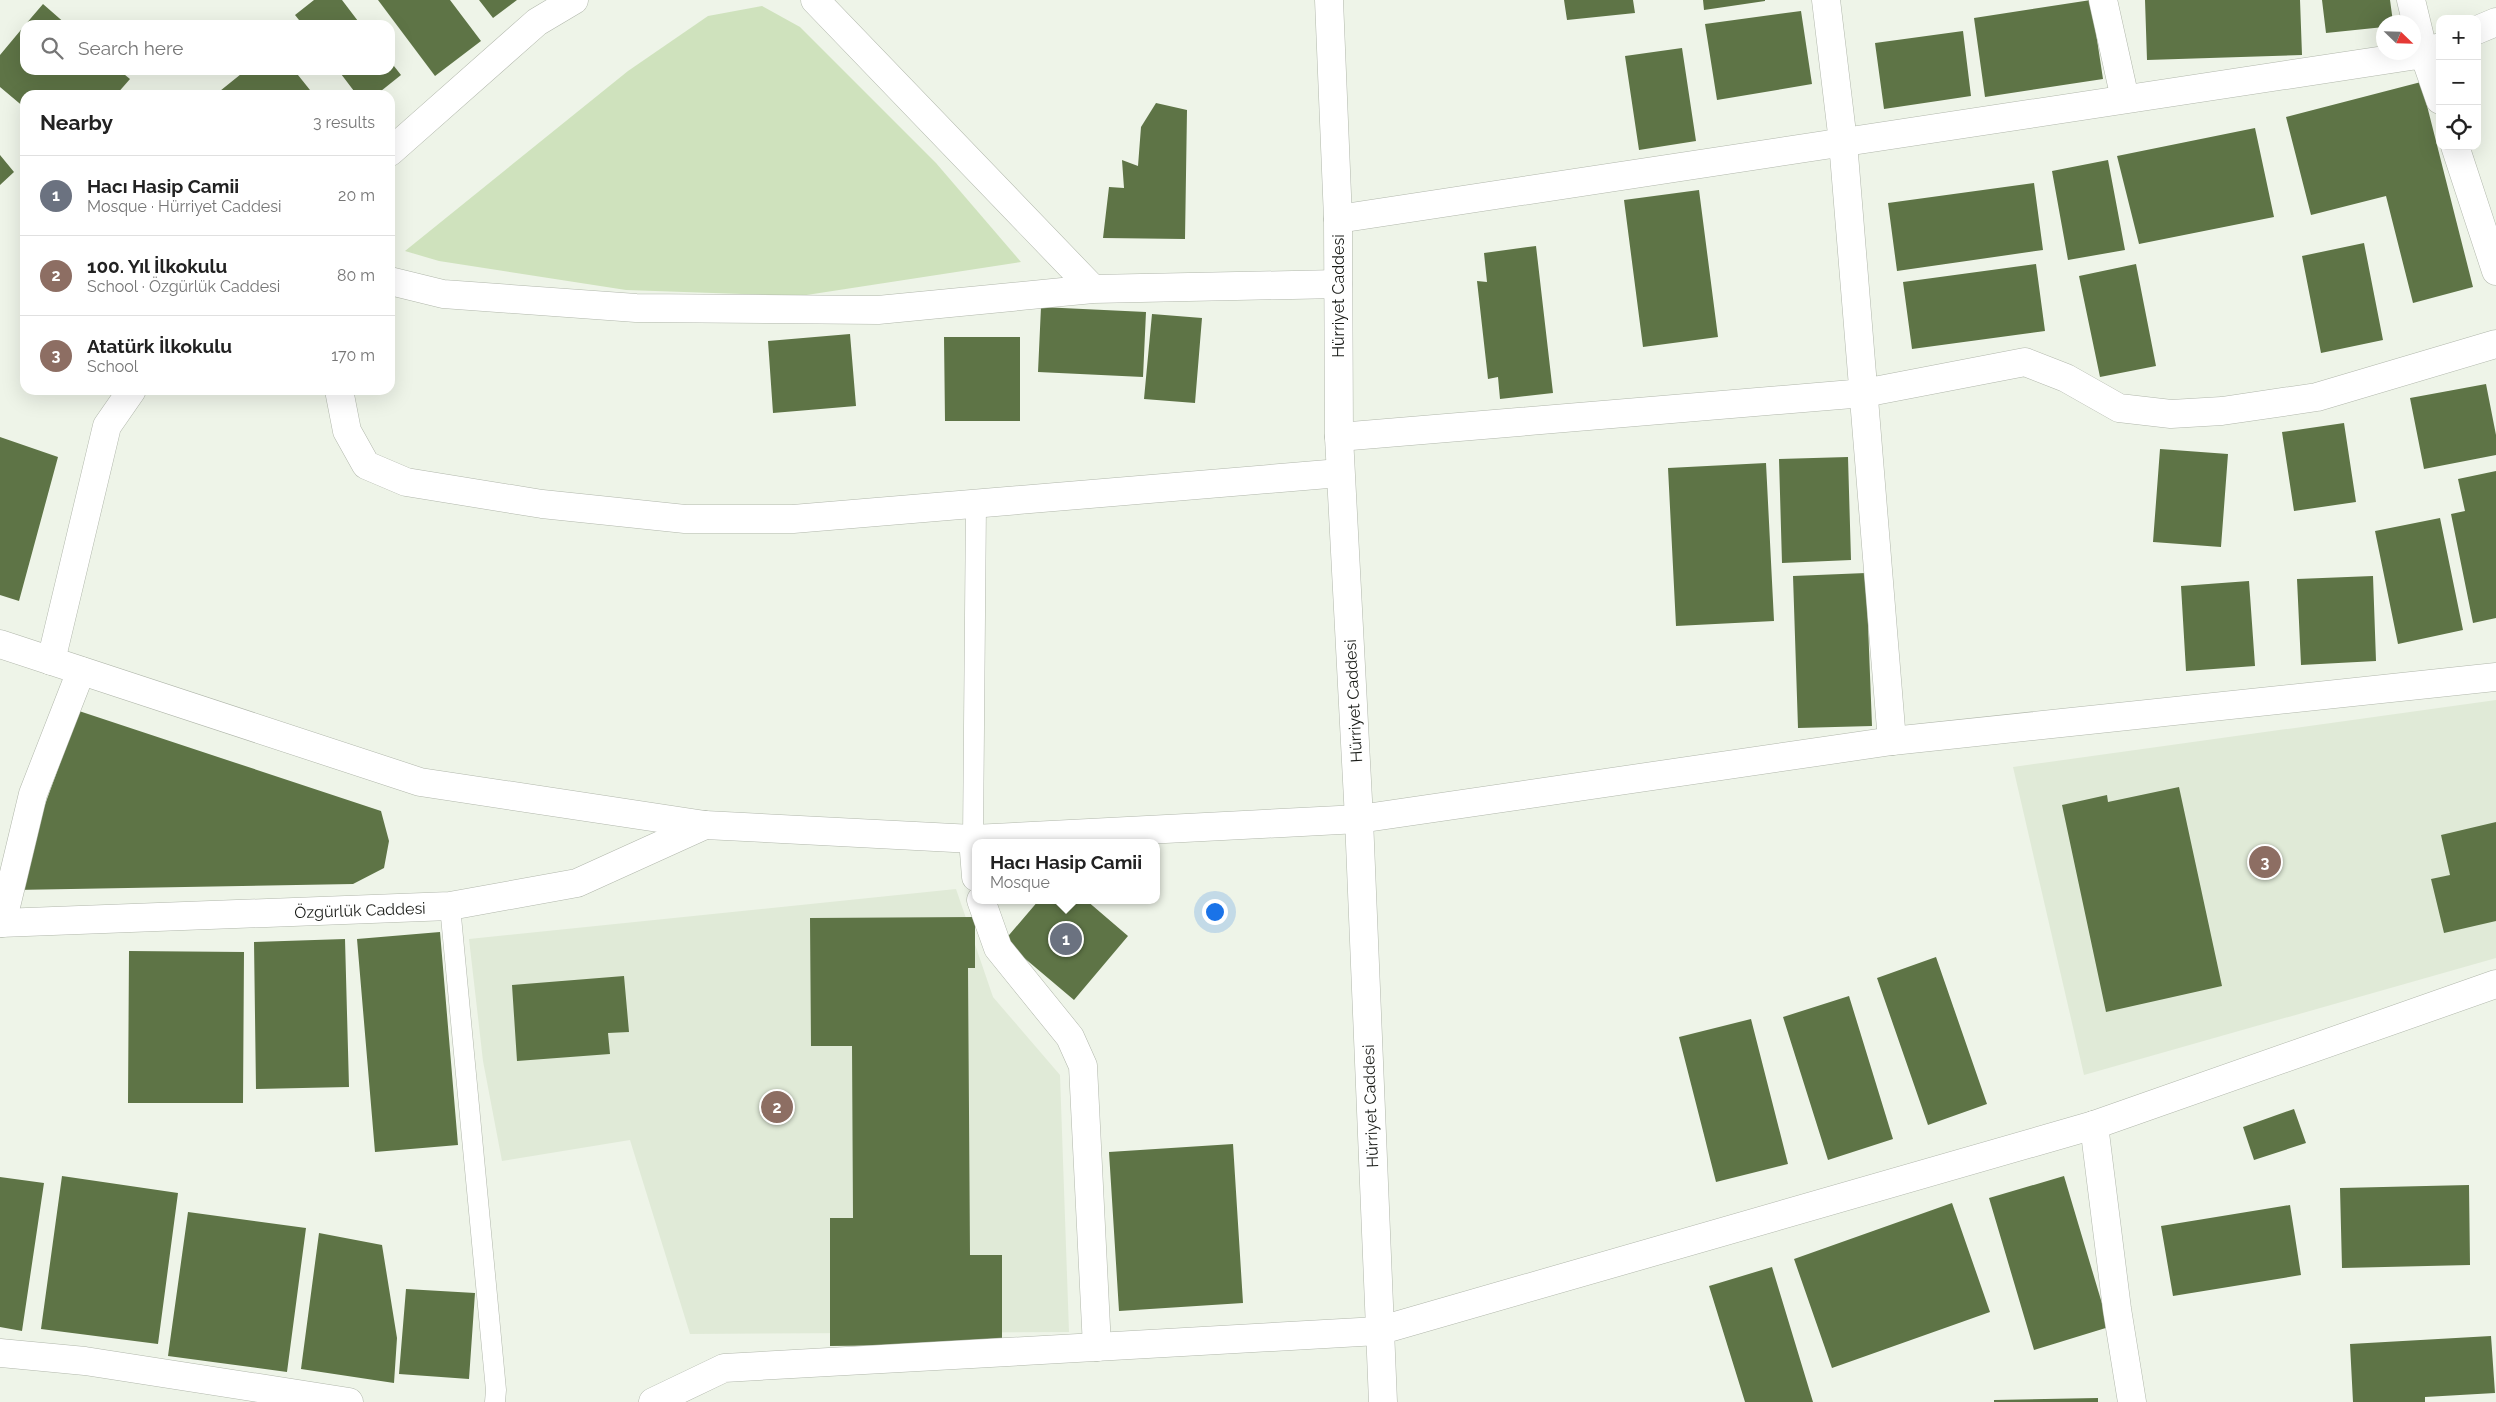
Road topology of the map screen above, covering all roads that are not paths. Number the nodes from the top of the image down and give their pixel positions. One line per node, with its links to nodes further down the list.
1 (574, 0): 13 (street)
2 (815, 0): 19 (street)
3 (1330, 0): 15 (street, Hürriyet Caddesi)
4 (1826, 0): 12 (street)
5 (2103, 0): 11 (street)
6 (2411, 0): 9 (street)
7 (2496, 22): 8 (street)
8 (2481, 28)
9 (2432, 50): 10 (street); 11 (street)
10 (2436, 75)
11 (2125, 99): 12 (street)
12 (1843, 142): 15 (street); 21 (street)
13 (395, 148)
14 (2456, 150): 16 (street)
15 (1338, 219): 18 (street, Hürriyet Caddesi)
16 (2496, 271)
17 (395, 282): 19 (street)
18 (1338, 284): 19 (street); 24 (street, Hürriyet Caddesi)
19 (1093, 290)
20 (2496, 344): 21 (street)
21 (1864, 393): 24 (street); 31 (street)
22 (129, 395): 28 (street)
23 (340, 395): 26 (street)
24 (1338, 437): 25 (street, Hürriyet Caddesi)
25 (1340, 473): 26 (street); 32 (street, Hürriyet Caddesi)
26 (976, 504): 34 (lane)
27 (0, 644): 28 (street)
28 (51, 661): 29 (street)
29 (81, 671): 33 (street); 37 (street)
30 (2496, 676): 31 (street)
31 (1892, 741): 32 (street)
32 (1359, 819): 34 (street); 40 (street, Hürriyet Caddesi)
33 (705, 825): 34 (street); 36 (street, Özgürlük Caddesi)
34 (973, 839)
35 (982, 904): 41 (street)
36 (450, 906): 37 (street, Özgürlük Caddesi); 44 (lane)
37 (1, 923)
38 (2496, 984): 39 (street)
39 (2094, 1125): 40 (street); 47 (street)
40 (1378, 1330): 41 (street); 46 (street, Hürriyet Caddesi)
41 (1097, 1347): 45 (street)
42 (0, 1353): 43 (street)
43 (349, 1402)
44 (495, 1402)
45 (653, 1402)
46 (1383, 1402)
47 (2132, 1402)

